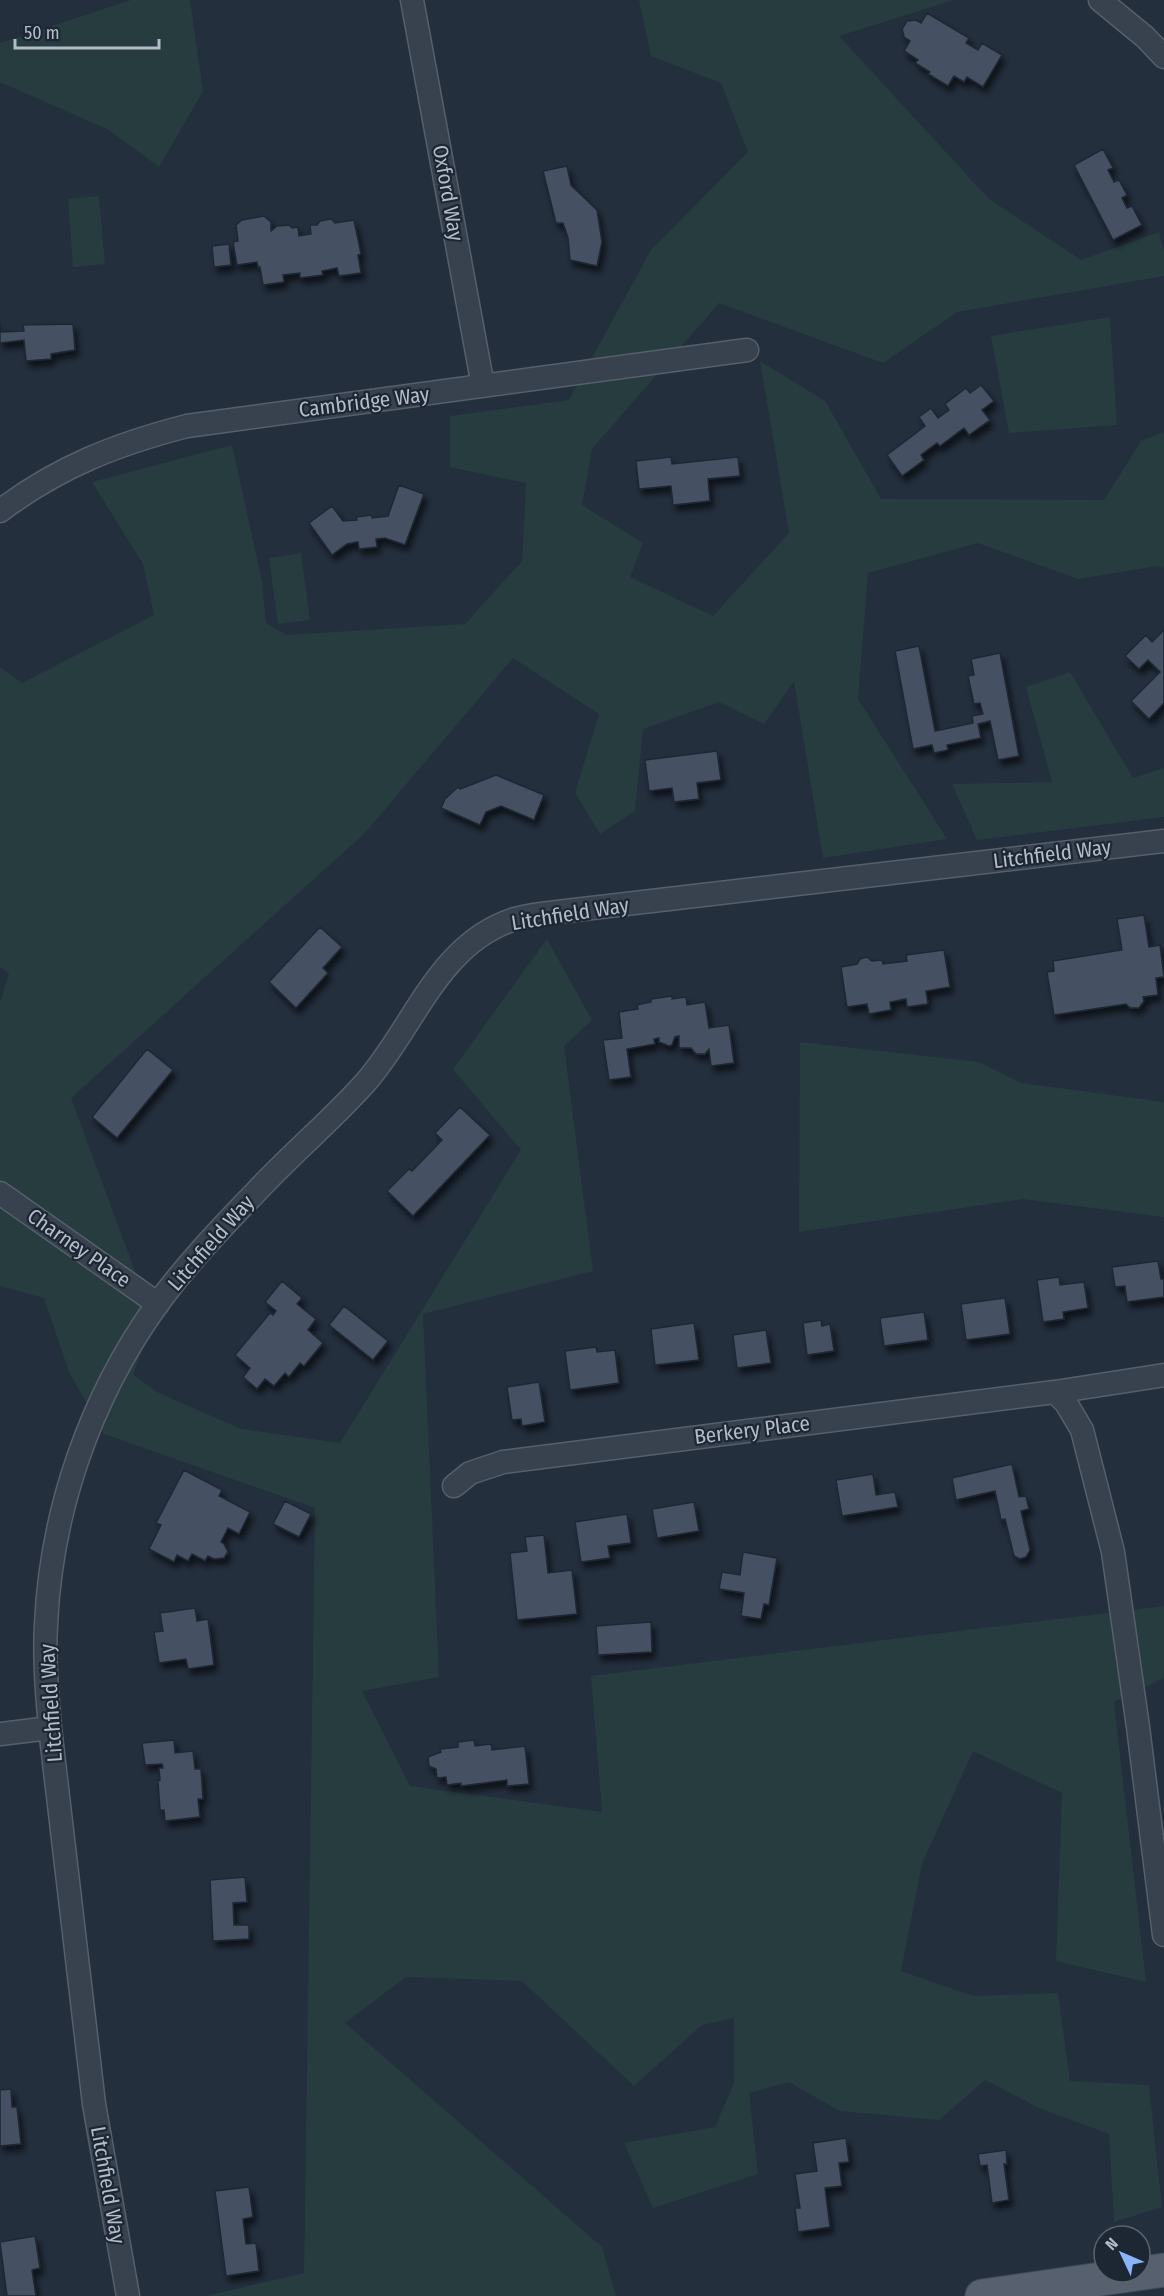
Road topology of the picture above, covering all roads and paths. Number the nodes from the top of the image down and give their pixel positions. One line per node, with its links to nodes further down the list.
1 (412, 0): 5 (street, Oxford Way)
2 (1100, 0): 3 (street)
3 (1164, 57)
4 (747, 350): 5 (street, Cambridge Way)
5 (483, 386): 6 (street, Cambridge Way)
6 (0, 511)
7 (1164, 841): 9 (street, Litchfield Way)
8 (0, 1193): 9 (street, Charney Place)
9 (158, 1304): 13 (street, Litchfield Way)
10 (1164, 1375): 11 (street, Berkery Place)
11 (1055, 1392): 12 (street, Berkery Place); 15 (street)
12 (454, 1486)
13 (50, 1728): 14 (street); 17 (street, Litchfield Way)
14 (0, 1734)
15 (1164, 1935)
16 (1164, 2270): 18 (main road)
17 (128, 2296)
18 (982, 2296)

